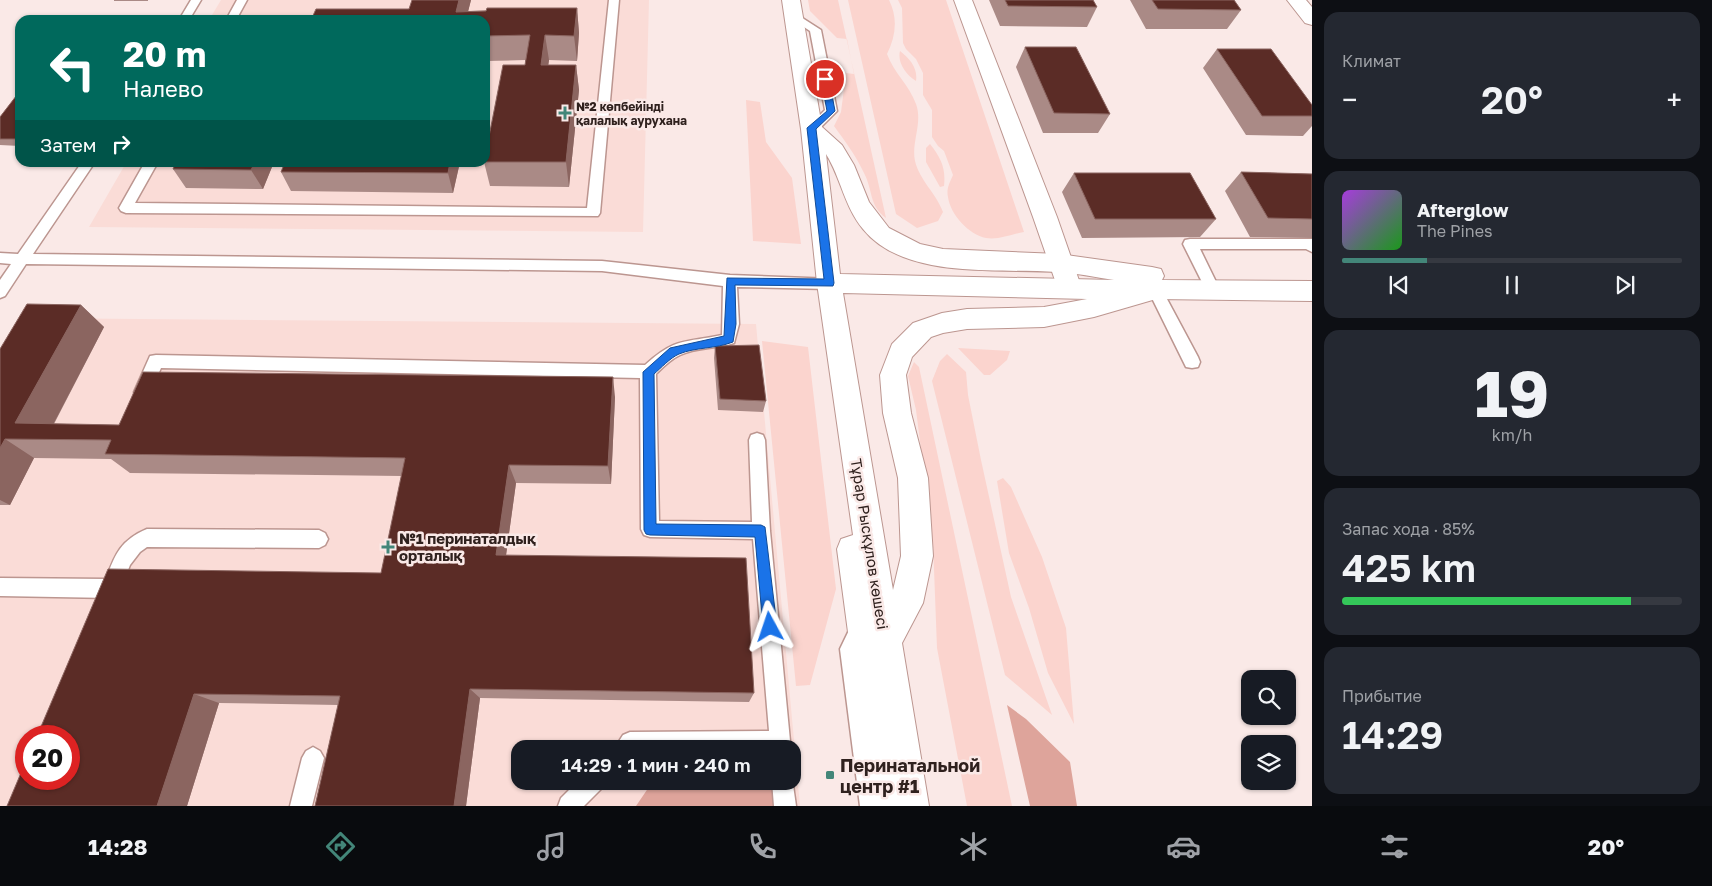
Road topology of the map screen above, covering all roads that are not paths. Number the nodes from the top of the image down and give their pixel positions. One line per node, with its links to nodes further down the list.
1 (196, 0): 7 (lane)
2 (242, 0): 8 (lane)
3 (614, 0): 12 (lane)
4 (962, 0): 16 (street)
5 (1296, 0): 9 (street)
6 (792, 8): 10 (street, Тұрар Рысқұлов көшесі)
7 (187, 15)
8 (234, 15)
9 (1312, 19)
10 (812, 128): 16 (street); 18 (street, Тұрар Рысқұлов көшесі)
11 (86, 167): 15 (lane)
12 (149, 167)
13 (1312, 247): 20 (lane)
14 (0, 258): 15 (lane)
15 (22, 259): 17 (lane); 23 (lane)
16 (1059, 262): 19 (street); 20 (street)
17 (730, 281): 18 (lane); 25 (lane)
18 (829, 283): 19 (street); 33 (street, Тұрар Рысқұлов көшесі)
19 (1070, 289): 21 (street)
20 (1202, 289): 21 (street); 22 (street)
21 (1155, 290): 24 (lane); 33 (street)
22 (1312, 291)
23 (0, 292)
24 (1192, 362)
25 (648, 372): 26 (lane); 28 (lane)
26 (134, 410)
27 (757, 440): 28 (lane)
28 (761, 531): 34 (lane)
29 (319, 539): 31 (lane)
30 (0, 587): 31 (lane)
31 (111, 588): 32 (lane)
32 (104, 606)
33 (874, 632): 41 (lane); 42 (street, Тұрар Рысқұлов көшесі); 43 (street, Тұрар Рысқұлов көшесі)
34 (781, 740)
35 (313, 758): 38 (lane)
36 (584, 790): 39 (lane)
37 (784, 790): 40 (lane)
38 (301, 806)
39 (569, 806)
40 (785, 806)
41 (871, 806)
42 (888, 806)
43 (911, 806)

